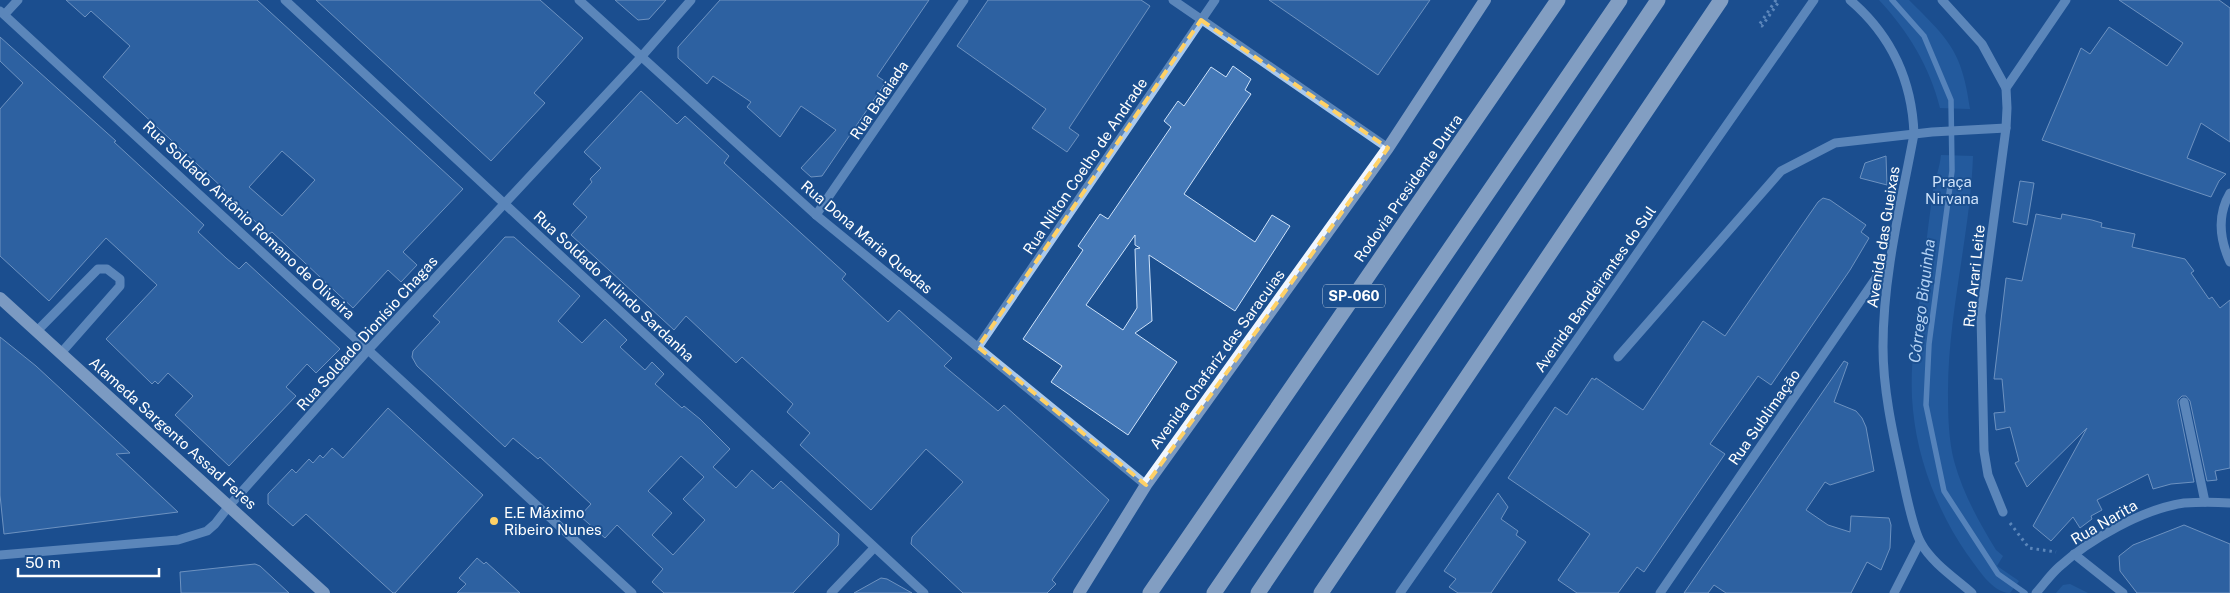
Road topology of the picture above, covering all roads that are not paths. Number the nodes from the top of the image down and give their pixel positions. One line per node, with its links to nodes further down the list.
1 (18, 0): 17 (street)
2 (285, 0): 25 (street, Rua Soldado Arlindo Sardanha)
3 (579, 0): 19 (street, Rua Dona Maria Quedas)
4 (691, 0): 19 (street, Rua Soldado Dionísio Chagas)
5 (964, 0): 26 (street, Rua Balaiada)
6 (1173, 0): 18 (street)
7 (1215, 0): 18 (street, Rua Nílton Coelho de Andrade)
8 (1485, 0): 23 (main road, Avenida Chafariz das Saracuias)
9 (1558, 0): 50 (highway, Rodovia Presidente Dutra / SP-060)
10 (1620, 0): 51 (highway, SP-060)
11 (1658, 0): 52 (highway)
12 (1721, 0): 53 (highway)
13 (1814, 0): 54 (street, Avenida Bandeirantes do Sul)
14 (1850, 0): 22 (street, Avenida das Gueixas)
15 (1942, 0): 20 (street)
16 (2066, 0): 20 (street)
17 (2, 13): 32 (street, Rua Soldado Antônio Romano de Oliveira)
18 (1201, 20): 23 (street); 31 (street, Rua Nílton Coelho de Andrade)
19 (642, 56): 25 (street, Rua Soldado Dionísio Chagas); 26 (street, Rua Dona Maria Quedas)
20 (2006, 88): 21 (street, Rua Arari Leite)
21 (2006, 128): 22 (street); 40 (street, Rua Arari Leite)
22 (1914, 134): 27 (street, Avenida das Gueixas); 34 (street)
23 (1388, 148): 36 (main road, Avenida Chafariz das Saracuias)
24 (2230, 193): 28 (street)
25 (505, 203): 32 (street, Rua Soldado Dionísio Chagas); 42 (street, Rua Soldado Arlindo Sardanha)
26 (816, 215): 31 (street, Rua Dona Maria Quedas)
27 (1891, 256): 41 (street, Avenida das Gueixas); 55 (street, Rua Sublimação)
28 (2230, 262)
29 (0, 298): 30 (main road, Alameda Sargento Assad Feres)
30 (37, 331): 33 (main road, Alameda Sargento Assad Feres); 33 (street)
31 (978, 347): 36 (street, Rua Dona Maria Quedas)
32 (369, 349): 39 (street, Rua Soldado Dionísio Chagas); 46 (street, Rua Soldado Antônio Romano de Oliveira)
33 (61, 353): 39 (main road, Alameda Sargento Assad Feres)
34 (1618, 356)
35 (2184, 402): 37 (street)
36 (1146, 484): 49 (main road, Avenida Chafariz das Saracuias)
37 (2205, 502): 38 (street, Rua Narita); 43 (street, Rua Narita)
38 (2230, 503)
39 (229, 506): 44 (street, Rua Soldado Dionísio Chagas); 45 (main road, Alameda Sargento Assad Feres)
40 (2003, 512)
41 (1920, 542): 56 (street); 57 (street, Avenida das Gueixas)
42 (874, 548): 47 (street); 48 (street, Rua Soldado Arlindo Sardanha)
43 (2074, 554): 58 (street, Rua Narita); 59 (street)
44 (0, 555)
45 (324, 593)
46 (632, 593)
47 (831, 593)
48 (924, 593)
49 (1079, 593)
50 (1150, 593)
51 (1214, 593)
52 (1258, 593)
53 (1321, 593)
54 (1400, 593)
55 (1660, 593)
56 (1894, 593)
57 (1972, 593)
58 (2036, 593)
59 (2123, 593)

